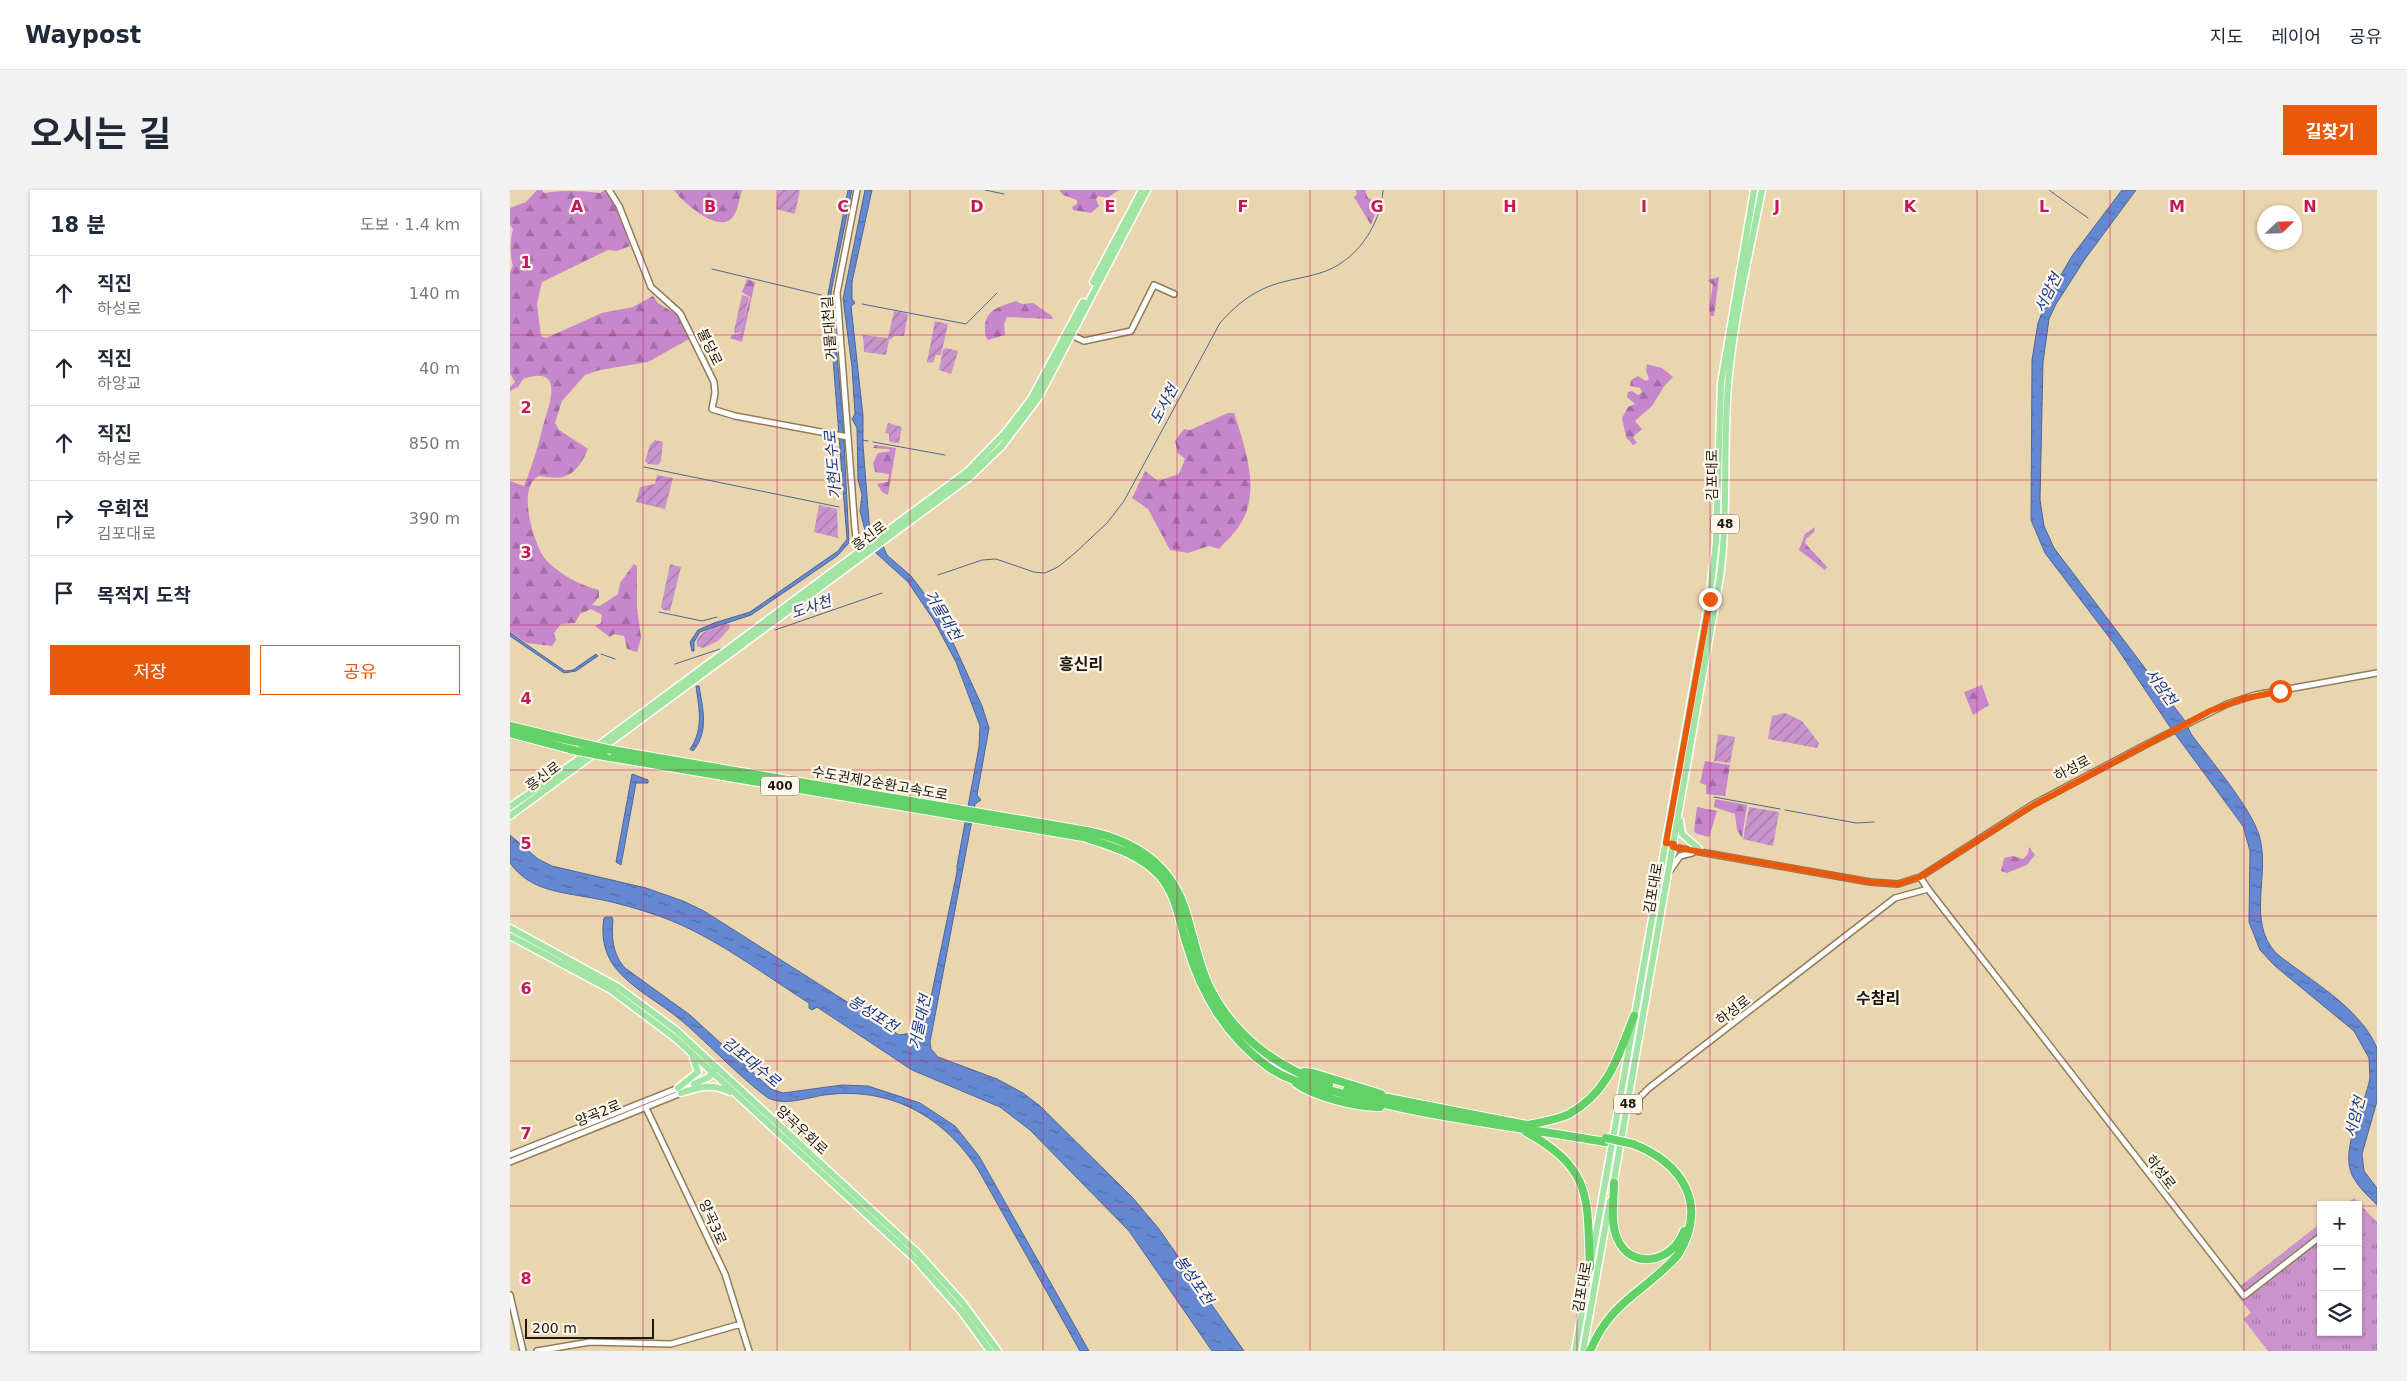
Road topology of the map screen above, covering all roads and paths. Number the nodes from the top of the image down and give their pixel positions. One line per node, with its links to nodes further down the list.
1 (609, 190): 9 (street, 불당로)
2 (857, 190): 9 (street, 거물대천길)
3 (1142, 190): 10 (main road, 흥신로)
4 (1147, 190): 8 (main road, 흥신로)
5 (1754, 190): 21 (main road, 김포대로 / 48)
6 (1762, 190): 17 (main road, 김포대로 / 48)
7 (1174, 294): 8 (street)
8 (1071, 335): 10 (main road, 흥신로)
9 (848, 437): 11 (street)
10 (882, 539): 11 (main road, 흥신로)
11 (859, 556): 16 (main road, 흥신로); 19 (main road, 흥신로)
12 (2377, 672): 14 (street)
13 (510, 726): 18 (highway, 수도권제2순환고속도로 / 400, bridge)
14 (2168, 731): 23 (street, 하성로); 25 (street, 하성로)
15 (510, 733): 18 (highway, 수도권제2순환고속도로 / 400, bridge)
16 (510, 807)
17 (1680, 810): 22 (main road, 김포대로 / 48); 23 (main road)
18 (956, 813): 20 (highway, 수도권제2순환고속도로 / 400)
19 (510, 816)
20 (986, 818): 34 (highway, 수도권제2순환고속도로 / 400); 34 (highway, 수도권제2순환고속도로 / 400)
21 (1666, 845): 22 (street, 하성로); 29 (main road, 김포대로 / 48)
22 (1673, 846): 23 (street, 하성로); 24 (main road, 김포대로 / 48)
23 (1698, 850): 24 (street); 25 (street, 하성로)
24 (1669, 872): 42 (main road, 김포대로 / 48)
25 (1920, 877): 26 (street, 하성로)
26 (1928, 889): 37 (street, 하성로); 43 (street, 하성로)
27 (510, 928): 31 (main road, 양곡우회로)
28 (510, 936): 30 (main road, 양곡우회로)
29 (1634, 1016): 38 (highway); 44 (main road, 김포대로 / 48)
30 (687, 1049): 31 (main road, 양곡우회로); 33 (main road)
31 (714, 1071): 32 (main road, 양곡2로); 35 (main road, 양곡우회로); 51 (main road, 양곡우회로)
32 (694, 1084): 33 (street, 양곡2로)
33 (680, 1090): 35 (main road); 36 (street, 양곡2로); 40 (street, 양곡2로)
34 (1390, 1103): 38 (highway)
35 (750, 1106): 50 (main road, 양곡우회로)
36 (646, 1108): 41 (street, 양곡2로); 46 (street, 양곡3로)
37 (1638, 1111)
38 (1524, 1127): 39 (highway, bridge); 44 (highway)
39 (1632, 1146): 42 (highway); 54 (highway)
40 (510, 1155)
41 (510, 1162)
42 (1614, 1183): 53 (main road, 김포대로 / 48)
43 (2317, 1239)
44 (1590, 1267): 52 (main road, 김포대로 / 48)
45 (510, 1295): 47 (street)
46 (741, 1324): 48 (street); 49 (street, 양곡3로)
47 (523, 1351)
48 (537, 1351)
49 (749, 1351)
50 (990, 1351)
51 (998, 1351)
52 (1575, 1351)
53 (1583, 1351)
54 (1590, 1351)

